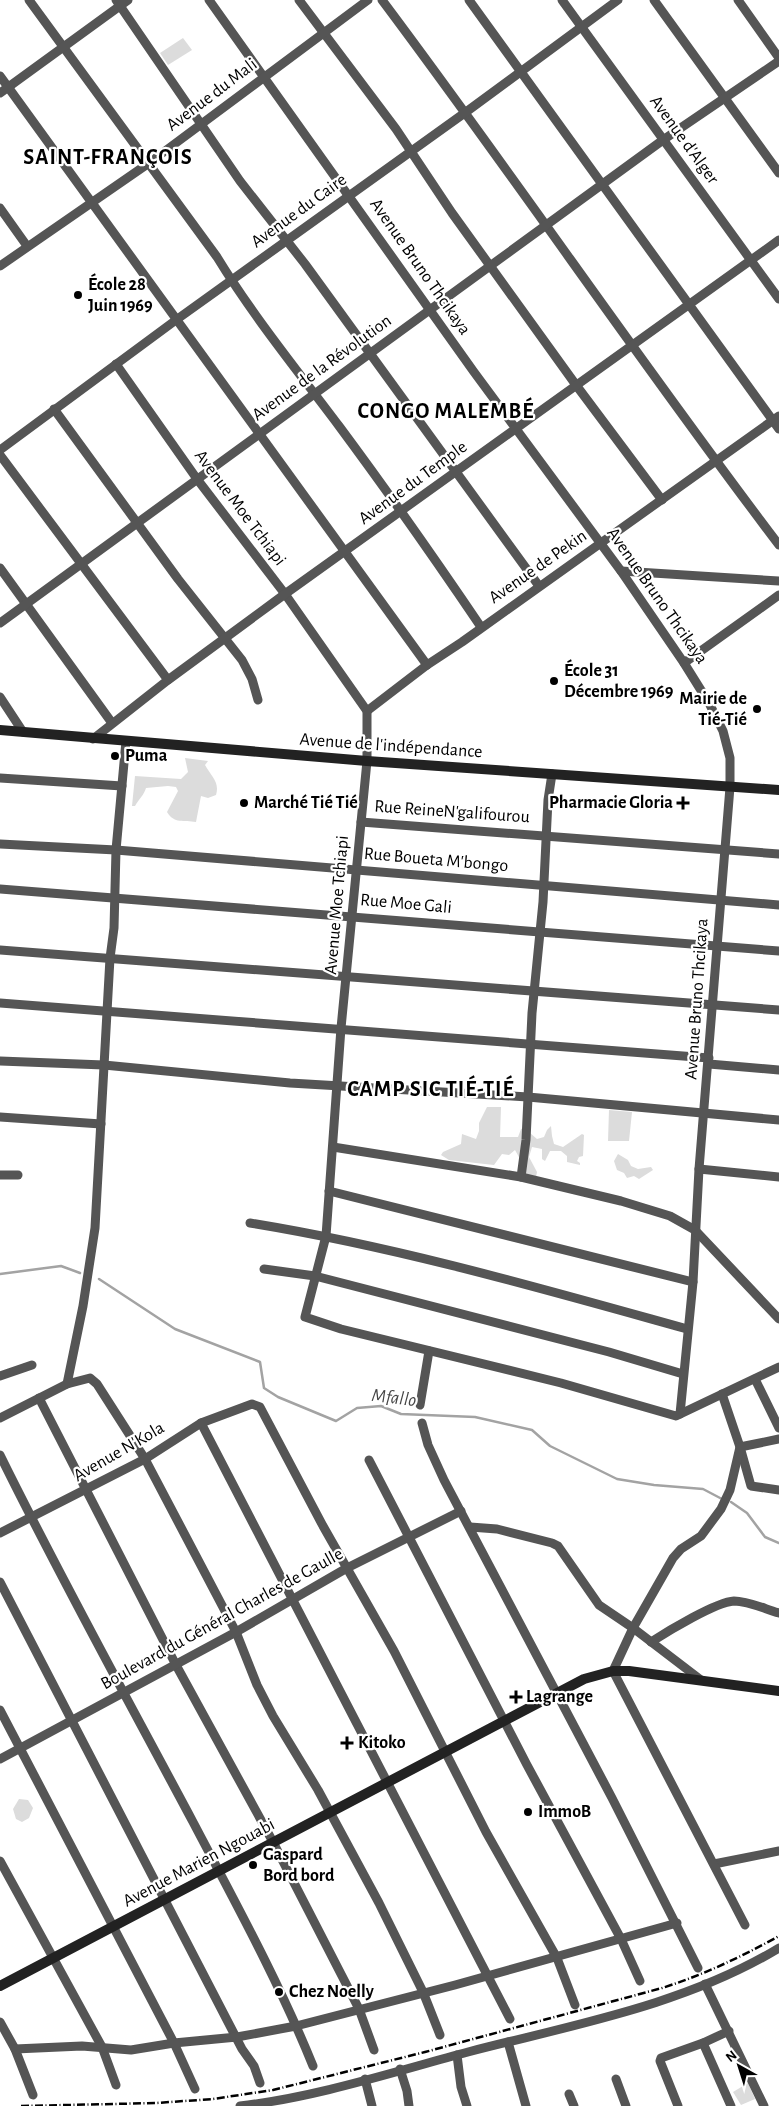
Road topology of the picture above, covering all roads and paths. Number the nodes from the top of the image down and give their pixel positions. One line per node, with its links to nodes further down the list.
1 (30, 0): 15 (street)
2 (128, 0): 12 (street)
3 (209, 0): 19 (street, Avenue Bruno Thcikaya)
4 (299, 0): 14 (street)
5 (368, 0): 14 (street, Avenue du Mali)
6 (382, 0): 23 (street)
7 (469, 0): 17 (street)
8 (562, 0): 13 (street, Avenue d'Alger)
9 (618, 0): 13 (street, Avenue du Caire)
10 (654, 0): 22 (street)
11 (738, 0): 16 (street)
12 (118, 3): 15 (street); 24 (street)
13 (581, 26): 17 (street, Avenue du Caire); 25 (street, Avenue d'Alger)
14 (324, 34): 19 (street, Avenue du Mali); 26 (street)
15 (64, 46): 20 (street); 27 (street)
16 (779, 59): 22 (street, Avenue de la Révolution)
17 (520, 71): 23 (street, Avenue du Caire); 29 (street)
18 (0, 76): 20 (street)
19 (264, 76): 24 (street, Avenue du Mali); 30 (street, Avenue Bruno Thcikaya)
20 (8, 87): 21 (street); 31 (street)
21 (0, 93)
22 (726, 97): 25 (street, Avenue de la Révolution); 28 (street)
23 (466, 112): 26 (street, Avenue du Caire); 33 (street)
24 (200, 124): 27 (street, Avenue du Mali); 35 (street)
25 (663, 140): 29 (street, Avenue de la Révolution); 37 (street, Avenue d'Alger)
26 (410, 151): 30 (street, Avenue du Caire); 38 (street)
27 (149, 163): 31 (street, Avenue du Mali); 40 (street)
28 (779, 172)
29 (602, 184): 33 (street, Avenue de la Révolution); 42 (street)
30 (349, 194): 35 (street, Avenue du Caire); 43 (street, Avenue Bruno Thcikaya)
31 (92, 203): 36 (street, Avenue du Mali); 44 (street)
32 (0, 208): 36 (street)
33 (547, 224): 38 (street, Avenue de la Révolution); 45 (street)
34 (779, 240): 37 (street, Avenue du Temple)
35 (287, 242): 40 (street, Avenue du Caire); 46 (street)
36 (27, 246): 39 (street, Avenue du Mali)
37 (752, 261): 41 (street, Avenue d'Alger); 42 (street, Avenue du Temple)
38 (491, 265): 43 (street, Avenue de la Révolution); 48 (street)
39 (0, 266)
40 (231, 281): 44 (street, Avenue du Caire); 49 (street)
41 (779, 299)
42 (689, 305): 45 (street, Avenue du Temple); 51 (street)
43 (430, 309): 46 (street, Avenue de la Révolution); 52 (street, Avenue Bruno Thcikaya)
44 (176, 320): 47 (street, Avenue du Caire); 54 (street)
45 (632, 345): 48 (street, Avenue du Temple); 57 (street)
46 (370, 353): 49 (street, Avenue de la Révolution); 58 (street)
47 (116, 364): 50 (street, Avenue du Caire); 59 (street, Avenue Moe Tchiapi)
48 (576, 386): 52 (street, Avenue du Temple); 60 (street)
49 (314, 394): 54 (street, Avenue de la Révolution); 61 (street)
50 (54, 409): 55 (street, Avenue du Caire); 62 (street)
51 (776, 419): 53 (street); 57 (street, Avenue de Pekin)
52 (517, 428): 58 (street, Avenue du Temple); 63 (street, Avenue Bruno Thcikaya)
53 (779, 429)
54 (258, 434): 59 (street, Avenue de la Révolution); 65 (street)
55 (0, 450)
56 (0, 455): 66 (street)
57 (716, 462): 60 (street, Avenue de Pekin); 64 (street)
58 (456, 472): 61 (street, Avenue du Temple); 70 (street)
59 (197, 479): 62 (street, Avenue de la Révolution); 71 (street, Avenue Moe Tchiapi)
60 (662, 500): 63 (street, Avenue de Pekin)
61 (401, 512): 65 (street, Avenue du Temple); 75 (street)
62 (138, 522): 66 (street, Avenue de la Révolution); 76 (street)
63 (600, 542): 68 (street, Avenue Bruno Thcikaya); 70 (street, Avenue de Pekin)
64 (779, 545)
65 (344, 553): 71 (street, Avenue du Temple); 78 (street)
66 (80, 564): 73 (street, Avenue de la Révolution); 79 (street)
67 (0, 568): 73 (street)
68 (620, 571): 69 (street); 77 (street, Avenue Bruno Thcikaya)
69 (779, 581)
70 (539, 586): 75 (street, Avenue de Pekin)
71 (285, 594): 76 (street, Avenue du Temple); 82 (street, Avenue Moe Tchiapi)
72 (779, 595): 77 (street)
73 (26, 603): 74 (street, Avenue de la Révolution); 83 (street)
74 (0, 622)
75 (481, 627): 78 (street, Avenue de Pekin)
76 (225, 638): 79 (street, Avenue du Temple); 81 (street)
77 (684, 663): 92 (street, Avenue Bruno Thcikaya)
78 (427, 665): 82 (street, Avenue de Pekin)
79 (168, 680): 83 (street, Avenue du Temple)
80 (0, 697): 85 (street)
81 (258, 700)
82 (367, 711): 88 (street, Avenue Moe Tchiapi)
83 (112, 723): 86 (street, Avenue du Temple)
84 (0, 730): 85 (street, Avenue de l'indépendance)
85 (23, 732): 86 (street, Avenue de l'indépendance)
86 (93, 739): 87 (street, Avenue de l'indépendance)
87 (126, 741): 88 (street, Avenue de l'indépendance); 91 (street)
88 (367, 761): 89 (street, Avenue de l'indépendance); 94 (street, Avenue Moe Tchiapi)
89 (552, 774): 92 (street, Avenue de l'indépendance); 95 (street)
90 (0, 778): 91 (street)
91 (122, 786): 97 (street)
92 (730, 787): 93 (street, Avenue de l'indépendance); 98 (street, Avenue Bruno Thcikaya)
93 (779, 790)
94 (361, 822): 95 (street, Rue ReineN'galifourou); 100 (street, Avenue Moe Tchiapi)
95 (547, 835): 98 (street, Rue ReineN'galifourou); 101 (street)
96 (0, 844): 97 (street, Rue Boueta M'bongo)
97 (116, 850): 100 (street, Rue Boueta M'bongo); 103 (street)
98 (725, 850): 99 (street, Rue ReineN'galifourou); 104 (street, Avenue Bruno Thcikaya)
99 (779, 854)
100 (357, 869): 101 (street, Rue Boueta M'bongo); 106 (street, Avenue Moe Tchiapi)
101 (543, 885): 104 (street, Rue Boueta M'bongo); 107 (street)
102 (0, 889): 103 (street, Rue Moe Gali)
103 (114, 897): 106 (street, Rue Moe Gali); 111 (street)
104 (721, 900): 105 (street, Rue Boueta M'bongo); 108 (street, Avenue Bruno Thcikaya)
105 (779, 905)
106 (351, 916): 107 (street, Rue Moe Gali); 112 (street, Avenue Moe Tchiapi)
107 (540, 932): 108 (street, Rue Moe Gali); 113 (street)
108 (718, 946): 110 (street, Rue Moe Gali); 115 (street, Avenue Bruno Thcikaya)
109 (0, 950): 111 (street)
110 (779, 951)
111 (110, 958): 112 (street); 117 (street)
112 (348, 975): 113 (street); 118 (street, Avenue Moe Tchiapi)
113 (534, 990): 115 (street); 119 (street)
114 (0, 1003): 117 (street)
115 (714, 1004): 116 (street); 121 (street, Avenue Bruno Thcikaya)
116 (779, 1010)
117 (108, 1011): 118 (street); 122 (street)
118 (341, 1028): 119 (street); 124 (street, Avenue Moe Tchiapi)
119 (530, 1043): 121 (street); 125 (street)
120 (0, 1061): 122 (street)
121 (709, 1061): 123 (street); 126 (street, Avenue Bruno Thcikaya)
122 (104, 1065): 124 (street); 129 (street)
123 (779, 1070)
124 (338, 1084): 125 (street); 130 (street, Avenue Moe Tchiapi)
125 (528, 1098): 126 (street); 134 (street)
126 (705, 1114): 128 (street); 131 (street, Avenue Bruno Thcikaya)
127 (0, 1117): 129 (street)
128 (779, 1120)
129 (101, 1124): 151 (street)
130 (332, 1147): 134 (street); 136 (street, Avenue Moe Tchiapi)
131 (699, 1169): 135 (street); 138 (street, Avenue Bruno Thcikaya)
132 (0, 1175): 133 (street)
133 (18, 1175)
134 (521, 1177): 138 (street)
135 (779, 1177)
136 (329, 1191): 139 (street, Avenue Moe Tchiapi); 142 (street)
137 (250, 1223): 139 (street)
138 (695, 1230): 142 (street, Avenue Bruno Thcikaya); 143 (street)
139 (326, 1236): 141 (street, Avenue Moe Tchiapi); 144 (street)
140 (264, 1269): 141 (street)
141 (315, 1276): 145 (street, Avenue Moe Tchiapi); 148 (street)
142 (693, 1282): 144 (street, Avenue Bruno Thcikaya)
143 (779, 1319)
144 (687, 1329): 148 (street, Avenue Bruno Thcikaya)
145 (429, 1351): 154 (street); 155 (street)
146 (32, 1365): 149 (street)
147 (779, 1367): 150 (street)
148 (683, 1374): 155 (street, Avenue Bruno Thcikaya)
149 (0, 1376)
150 (755, 1379): 152 (street); 159 (street)
151 (67, 1384): 153 (street); 163 (street)
152 (722, 1394): 155 (street); 161 (street)
153 (39, 1398): 156 (street); 165 (street)
154 (420, 1405)
155 (678, 1415)
156 (0, 1418)
157 (201, 1423): 163 (street, Avenue N'Kola); 172 (street, Avenue N'Kola); 174 (street)
158 (422, 1423): 167 (street)
159 (779, 1428)
160 (779, 1439): 161 (street)
161 (740, 1447): 166 (street); 176 (street)
162 (0, 1455): 168 (street)
163 (145, 1458): 165 (street, Avenue N'Kola); 177 (street)
164 (369, 1460): 171 (street)
165 (86, 1490): 168 (street, Avenue N'Kola); 179 (street)
166 (779, 1490)
167 (461, 1511): 169 (street); 171 (street, Boulevard du Général Charles de Gaulle)
168 (31, 1518): 170 (street, Avenue N'Kola); 183 (street)
169 (470, 1527): 176 (street); 184 (street)
170 (0, 1533)
171 (410, 1537): 172 (street, Boulevard du Général Charles de Gaulle); 187 (street)
172 (347, 1568): 174 (street, Boulevard du Général Charles de Gaulle); 189 (street)
173 (0, 1582): 186 (street)
174 (292, 1601): 177 (street, Boulevard du Général Charles de Gaulle); 191 (street)
175 (779, 1613): 178 (street)
176 (633, 1628): 178 (street); 180 (street)
177 (236, 1632): 179 (street, Boulevard du Général Charles de Gaulle); 192 (street)
178 (651, 1642): 181 (street)
179 (176, 1664): 183 (street, Boulevard du Général Charles de Gaulle); 193 (street)
180 (613, 1671): 181 (street, Avenue Marien Ngouabi); 184 (street, Avenue Marien Ngouabi); 196 (street)
181 (701, 1680): 182 (street, Avenue Marien Ngouabi)
182 (779, 1691)
183 (124, 1692): 186 (street, Boulevard du Général Charles de Gaulle); 197 (street)
184 (556, 1694): 187 (street, Avenue Marien Ngouabi); 199 (street)
185 (0, 1710): 188 (street)
186 (72, 1720): 188 (street, Boulevard du Général Charles de Gaulle); 198 (street)
187 (505, 1720): 189 (street, Avenue Marien Ngouabi); 202 (street)
188 (20, 1749): 190 (street, Boulevard du Général Charles de Gaulle); 201 (street)
189 (446, 1750): 191 (street, Avenue Marien Ngouabi); 204 (street)
190 (0, 1759)
191 (386, 1782): 192 (street, Avenue Marien Ngouabi); 207 (street)
192 (330, 1813): 193 (street, Avenue Marien Ngouabi); 211 (street)
193 (273, 1842): 197 (street, Avenue Marien Ngouabi); 213 (street)
194 (779, 1851): 196 (street)
195 (0, 1861): 205 (street)
196 (714, 1864): 200 (street)
197 (219, 1872): 198 (street, Avenue Marien Ngouabi); 216 (street)
198 (166, 1900): 201 (street, Avenue Marien Ngouabi); 219 (street)
199 (677, 1923): 202 (street); 206 (street)
200 (745, 1925)
201 (112, 1927): 205 (street, Avenue Marien Ngouabi); 221 (street)
202 (621, 1939): 204 (street); 208 (street)
203 (779, 1948): 209 (street)
204 (557, 1958): 207 (street); 212 (street)
205 (52, 1959): 210 (street, Avenue Marien Ngouabi); 223 (street)
206 (698, 1968)
207 (488, 1975): 211 (street); 214 (street)
208 (640, 1981)
209 (705, 1984): 217 (street); 220 (street)
210 (0, 1986)
211 (423, 1992): 213 (street); 218 (street)
212 (575, 2005)
213 (359, 2009): 216 (street); 225 (street)
214 (510, 2019)
215 (0, 2022): 224 (street)
216 (296, 2026): 219 (street); 227 (street)
217 (729, 2031): 222 (street); 248 (street)
218 (440, 2035)
219 (237, 2037): 221 (street); 231 (street)
220 (508, 2042): 226 (street); 243 (street)
221 (174, 2043): 223 (street); 233 (street)
222 (703, 2043): 246 (street); 247 (street)
223 (102, 2047): 224 (street); 232 (street)
224 (15, 2049): 235 (street)
225 (374, 2050)
226 (457, 2055): 228 (street); 242 (street)
227 (313, 2066)
228 (400, 2070): 229 (street); 241 (street)
229 (365, 2079): 236 (street); 240 (street)
230 (616, 2080): 245 (street)
231 (260, 2083)
232 (116, 2085)
233 (195, 2089)
234 (569, 2094): 244 (street)
235 (33, 2096)
236 (298, 2096): 237 (street); 239 (street)
237 (265, 2104): 238 (street)
238 (240, 2106)
239 (300, 2106)
240 (372, 2106)
241 (409, 2106)
242 (467, 2106)
243 (526, 2106)
244 (574, 2106)
245 (626, 2106)
246 (678, 2106)
247 (731, 2106)
248 (764, 2106)

